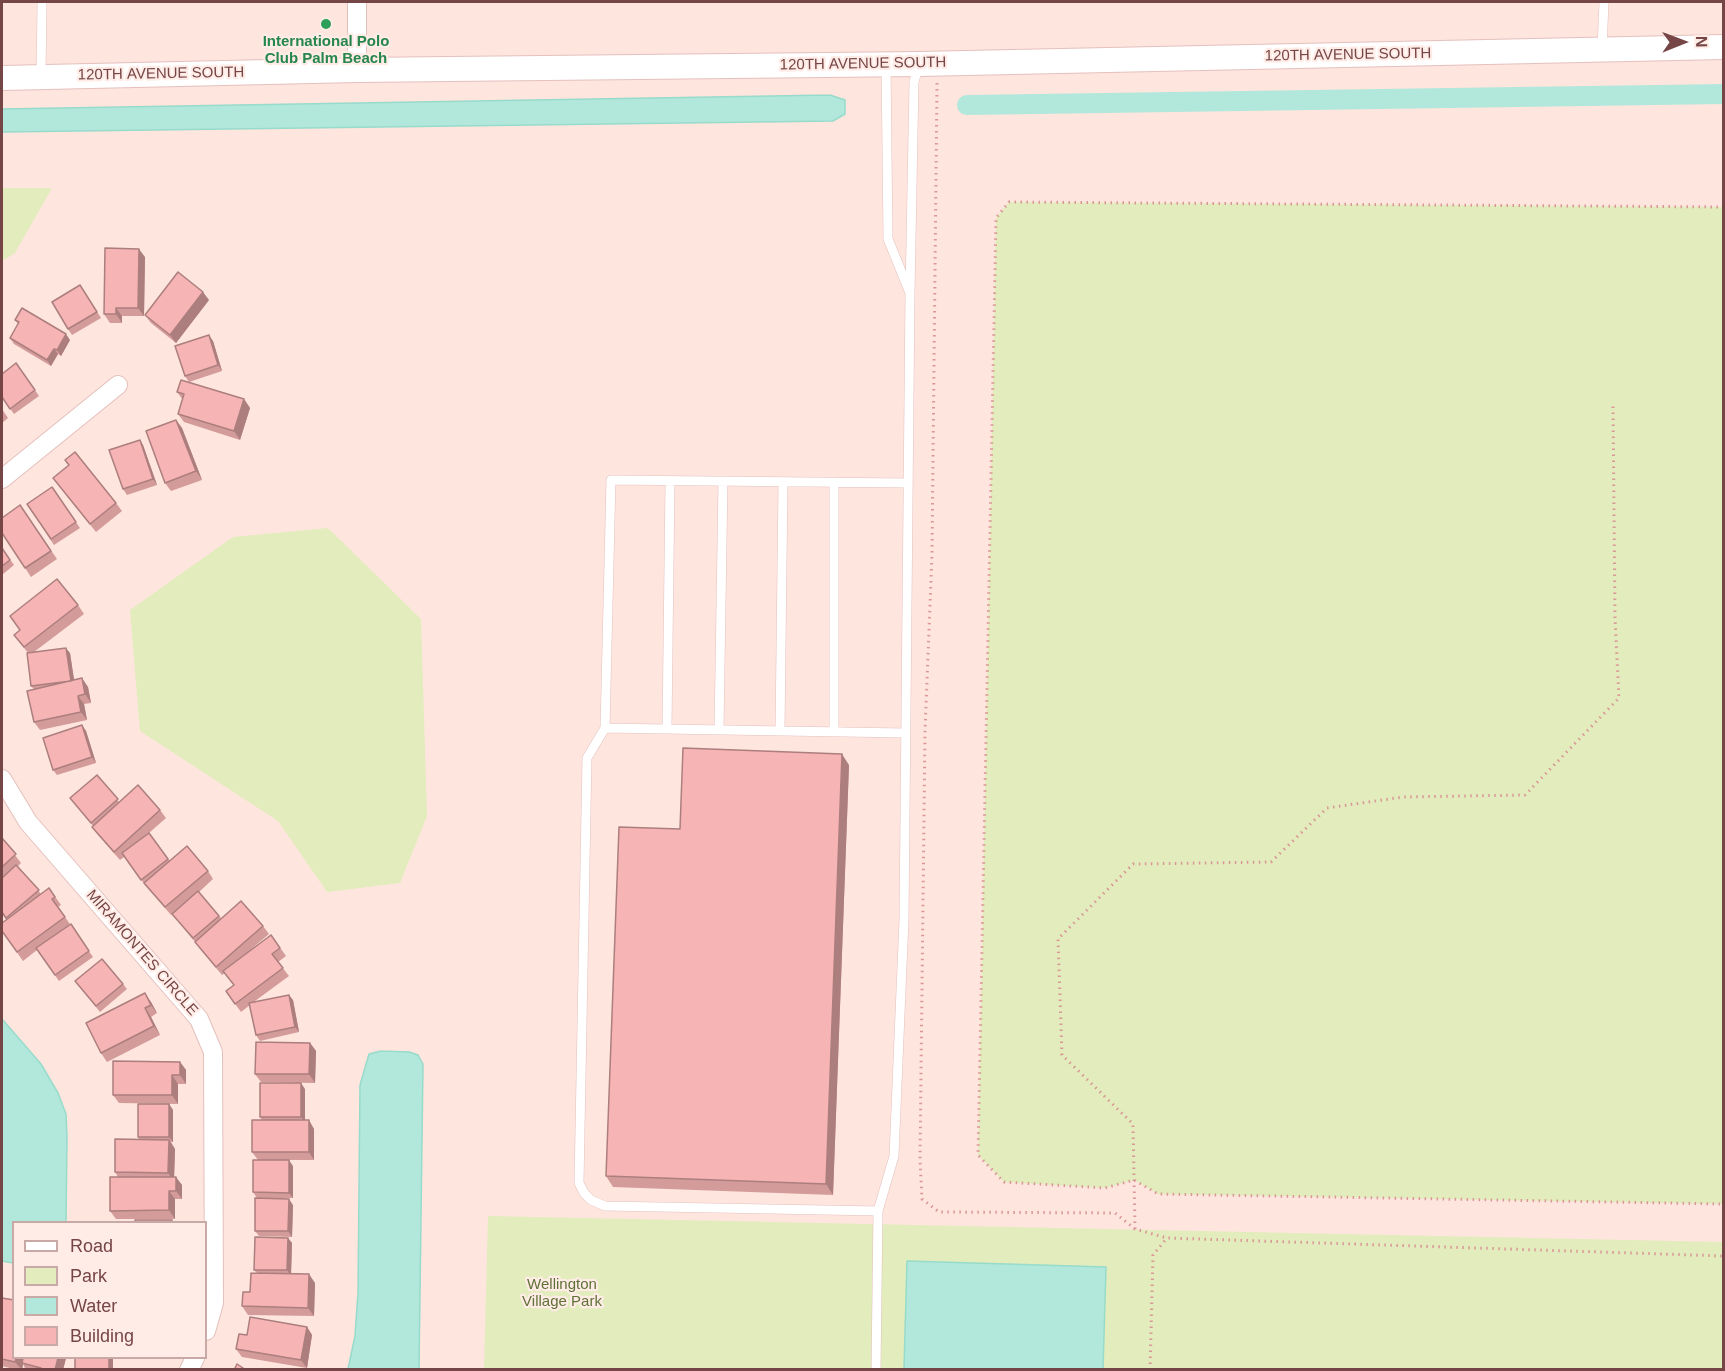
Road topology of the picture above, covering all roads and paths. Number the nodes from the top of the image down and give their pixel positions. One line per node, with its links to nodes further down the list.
1 (42, 2): 9 (lane)
2 (357, 2): 8 (street)
3 (1604, 2): 5 (lane)
4 (1724, 47): 5 (street, 120TH AVENUE SOUTH)
5 (1602, 49): 7 (street, 120TH AVENUE SOUTH)
6 (886, 64): 7 (street, 120TH AVENUE SOUTH); 8 (street, 120TH AVENUE SOUTH); 13 (lane)
7 (919, 64): 13 (lane)
8 (357, 70): 9 (street, 120TH AVENUE SOUTH)
9 (41, 77): 10 (street, 120TH AVENUE SOUTH)
10 (2, 78)
11 (937, 82): 32 (path)
12 (1724, 207): 29 (path)
13 (910, 293): 21 (lane)
14 (118, 385): 16 (street)
15 (1613, 405): 29 (path)
16 (2, 479)
17 (670, 481): 18 (lane); 22 (lane); 23 (lane)
18 (723, 481): 19 (lane); 24 (lane)
19 (783, 482): 20 (lane); 25 (lane)
20 (834, 482): 21 (lane); 26 (lane)
21 (908, 483): 27 (lane)
22 (605, 728): 23 (lane); 31 (lane)
23 (667, 729): 24 (lane)
24 (719, 730): 25 (lane)
25 (780, 731): 26 (lane)
26 (834, 732): 27 (lane)
27 (904, 733): 31 (lane)
28 (2, 779): 35 (street, MIRAMONTES CIRCLE)
29 (1134, 1180): 30 (path); 32 (path)
30 (1724, 1204)
31 (878, 1211): 36 (lane)
32 (1135, 1229): 33 (path)
33 (1167, 1238): 34 (path); 37 (path)
34 (1724, 1256)
35 (207, 1328)
36 (876, 1370)
37 (1150, 1370)

